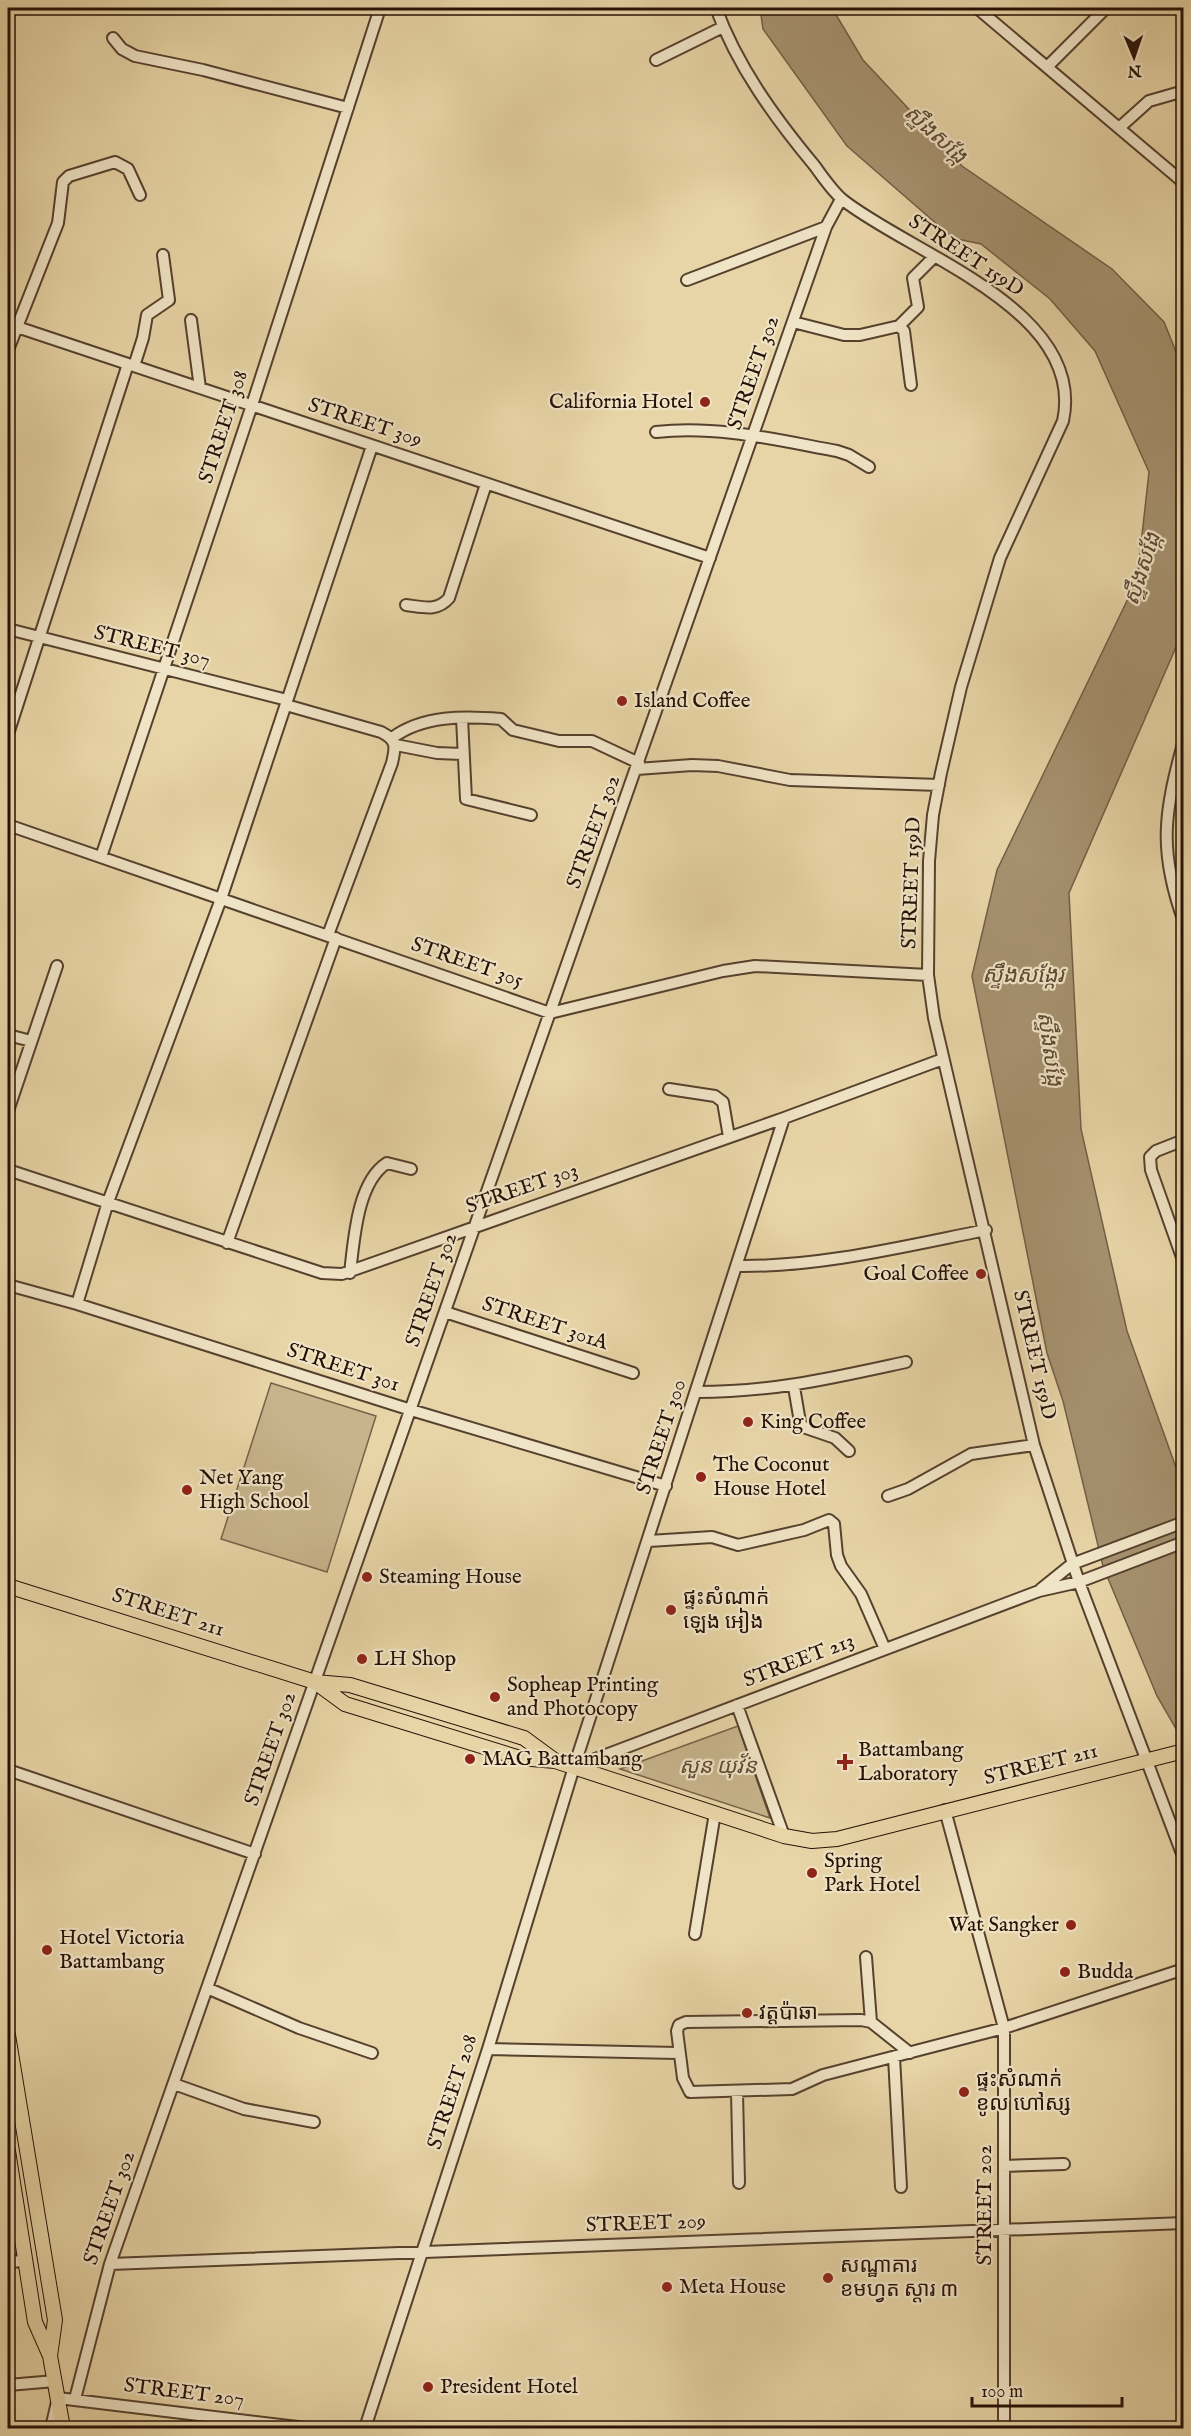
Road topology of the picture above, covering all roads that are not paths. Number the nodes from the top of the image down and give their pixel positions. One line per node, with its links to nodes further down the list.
1 (380, 8): 10 (street, STREET 308)
2 (716, 8): 5 (street, STREET 159D)
3 (977, 8): 8 (street)
4 (1106, 8): 8 (street)
5 (723, 27): 7 (street); 14 (street, STREET 159D)
6 (113, 38): 10 (street)
7 (656, 60)
8 (1048, 66): 11 (street)
9 (1184, 91): 11 (street)
10 (348, 108): 27 (street, STREET 308)
11 (1119, 128): 12 (street)
12 (1184, 183)
13 (140, 195): 21 (street)
14 (842, 200): 15 (street, STREET 302); 17 (street, STREET 159D)
15 (826, 227): 18 (street); 20 (street, STREET 302)
16 (163, 255): 24 (street)
17 (934, 257): 22 (street); 45 (street, STREET 159D)
18 (687, 280)
19 (191, 320): 26 (street)
20 (793, 322): 22 (street); 29 (street, STREET 302)
21 (11, 325): 23 (street); 24 (street, STREET 309)
22 (899, 326): 25 (street)
23 (8, 350)
24 (131, 365): 26 (street, STREET 309); 36 (street)
25 (911, 385)
26 (200, 388): 27 (street, STREET 309)
27 (252, 405): 30 (street, STREET 309); 37 (street, STREET 308)
28 (656, 432): 29 (street)
29 (753, 435): 31 (street); 33 (street, STREET 302)
30 (372, 446): 32 (street, STREET 309); 38 (street)
31 (869, 467)
32 (486, 484): 33 (street, STREET 309); 34 (street)
33 (710, 558): 44 (street, STREET 302)
34 (406, 605)
35 (8, 629): 36 (street, STREET 307)
36 (39, 639): 37 (street, STREET 307); 40 (street)
37 (163, 670): 38 (street, STREET 307); 48 (street, STREET 308)
38 (286, 703): 42 (street, STREET 307); 49 (street)
39 (462, 718): 42 (street); 43 (street); 44 (street)
40 (8, 734)
41 (1184, 741): 50 (street)
42 (394, 742): 43 (street, STREET 307); 51 (street)
43 (462, 754): 46 (street)
44 (638, 766): 45 (street); 54 (street, STREET 302)
45 (939, 785): 53 (street, STREET 159D)
46 (531, 815)
47 (8, 825): 48 (street, STREET 305)
48 (101, 857): 49 (street, STREET 305)
49 (221, 899): 51 (street, STREET 305); 65 (street)
50 (1184, 922)
51 (332, 937): 54 (street, STREET 305); 68 (street)
52 (57, 966): 56 (street)
53 (928, 975): 54 (street); 57 (street, STREET 159D)
54 (550, 1013): 66 (street, STREET 302)
55 (8, 1035): 56 (street)
56 (31, 1041): 59 (street)
57 (943, 1059): 60 (street, STREET 303); 67 (street, STREET 159D)
58 (669, 1089): 61 (street)
59 (8, 1111)
60 (784, 1118): 61 (street, STREET 303); 70 (street, STREET 300)
61 (729, 1137): 66 (street, STREET 303)
62 (1184, 1140): 69 (street)
63 (411, 1169): 71 (street)
64 (8, 1170): 65 (street, STREET 303)
65 (108, 1202): 68 (street, STREET 303); 73 (street)
66 (475, 1226): 71 (street, STREET 303); 74 (street, STREET 302)
67 (986, 1230): 70 (street); 80 (street, STREET 159D)
68 (227, 1243): 71 (street, STREET 303)
69 (1184, 1263)
70 (738, 1266): 78 (street, STREET 300)
71 (350, 1273)
72 (8, 1285): 73 (street, STREET 301)
73 (77, 1304): 79 (street, STREET 301)
74 (445, 1312): 76 (street, STREET 301A); 79 (street, STREET 302)
75 (906, 1362): 77 (street)
76 (633, 1373)
77 (794, 1387): 78 (street); 81 (street)
78 (697, 1392): 82 (street, STREET 300)
79 (411, 1410): 82 (street, STREET 301); 92 (street, STREET 302)
80 (1034, 1445): 83 (street); 87 (street, STREET 159D)
81 (849, 1451)
82 (666, 1486): 85 (street, STREET 300)
83 (888, 1496)
84 (1184, 1522): 87 (street, STREET 213)
85 (649, 1541): 91 (street); 97 (street, STREET 300)
86 (1184, 1542): 88 (street, STREET 213)
87 (1072, 1563): 88 (street, STREET 159D); 90 (street, STREET 213)
88 (1079, 1582): 90 (street, STREET 213); 95 (street, STREET 159D)
89 (8, 1586): 92 (main road, STREET 211)
90 (1039, 1591): 91 (street, STREET 213)
91 (885, 1649): 93 (street, STREET 213)
92 (315, 1682): 96 (main road, STREET 211); 96 (main road, STREET 211); 102 (street, STREET 302)
93 (737, 1705): 97 (street, STREET 213); 101 (street)
94 (1184, 1751): 95 (main road, STREET 211)
95 (1152, 1758): 99 (main road, STREET 211); 103 (street, STREET 159D)
96 (555, 1761): 97 (main road, STREET 211)
97 (574, 1767): 100 (main road, STREET 211); 111 (street, STREET 208)
98 (8, 1770): 102 (street)
99 (945, 1810): 101 (main road, STREET 211); 109 (street, STREET 202)
100 (715, 1814): 101 (main road, STREET 211); 104 (street)
101 (784, 1836)
102 (255, 1854): 107 (street, STREET 302)
103 (1184, 1859)
104 (695, 1934)
105 (866, 1957): 108 (street)
106 (1184, 1969): 109 (street)
107 (207, 1988): 112 (street); 116 (street, STREET 302)
108 (871, 2022): 113 (street); 114 (street)
109 (1004, 2028): 114 (street); 121 (street, STREET 202)
110 (8, 2035): 130 (main road)
111 (488, 2049): 113 (street); 126 (street, STREET 208)
112 (372, 2053)
113 (678, 2053): 117 (street)
114 (910, 2053): 115 (street)
115 (894, 2058): 117 (street); 123 (street)
116 (174, 2084): 118 (street); 129 (street, STREET 302)
117 (737, 2092): 122 (street)
118 (314, 2122)
119 (8, 2151): 127 (main road)
120 (1064, 2164): 121 (street)
121 (1004, 2166): 125 (street, STREET 202)
122 (739, 2183)
123 (901, 2187)
124 (1184, 2223): 125 (street, STREET 209)
125 (1004, 2229): 126 (street, STREET 209); 139 (street, STREET 202)
126 (423, 2253): 129 (street, STREET 209); 138 (street, STREET 208)
127 (25, 2261): 128 (street); 130 (main road)
128 (8, 2262)
129 (110, 2264): 134 (street, STREET 302)
130 (50, 2355): 131 (main road)
131 (55, 2381): 132 (street); 133 (main road)
132 (8, 2385)
133 (58, 2398): 134 (street, STREET 207); 135 (street); 136 (main road)
134 (75, 2399): 137 (street, STREET 207)
135 (51, 2428)
136 (63, 2428)
137 (306, 2428)
138 (366, 2428)
139 (1004, 2428)

